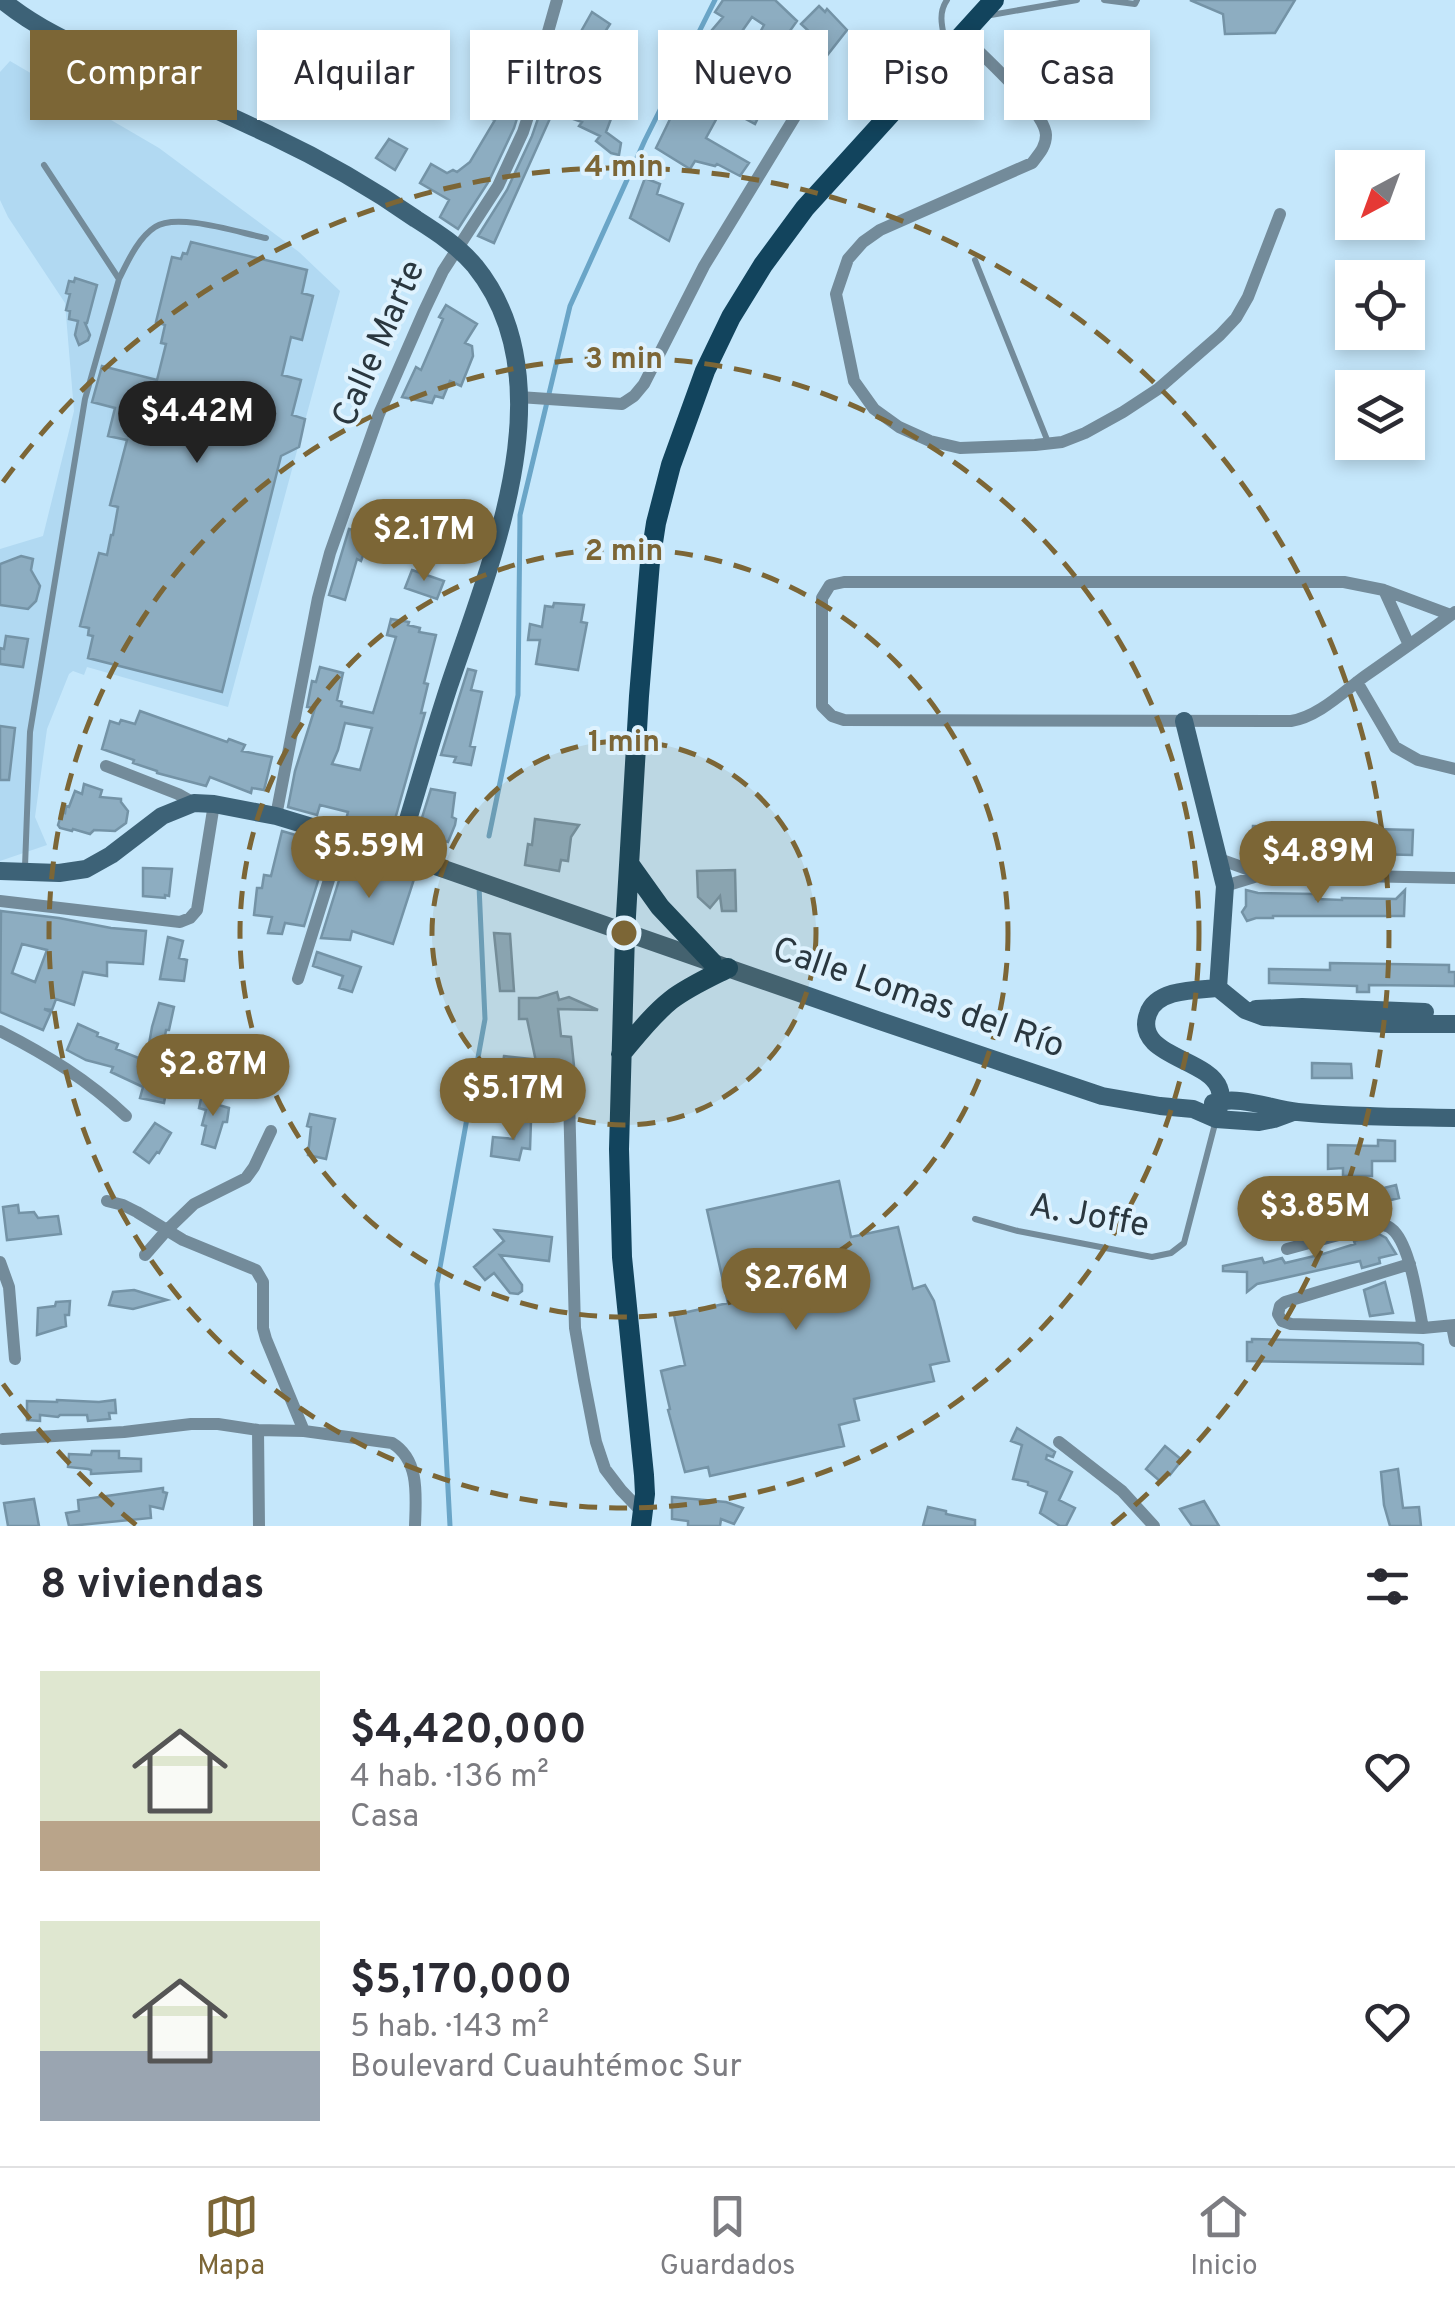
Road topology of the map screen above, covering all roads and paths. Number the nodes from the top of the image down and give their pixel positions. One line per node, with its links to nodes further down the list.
1 (2, 0): 17 (street)
2 (556, 0): 17 (street, Calle Marte)
3 (947, 0): 9 (lane)
4 (994, 0): 8 (main road)
5 (1074, 0): 8 (lane)
6 (1104, 0): 7 (lane)
7 (1137, 0)
8 (980, 17): 10 (main road)
9 (943, 30)
10 (968, 30)
11 (984, 58): 21 (street)
12 (793, 120): 20 (street)
13 (887, 120): 35 (main road)
14 (44, 165): 19 (lane)
15 (1280, 214): 21 (street)
16 (266, 238): 19 (lane)
17 (458, 247): 20 (street); 31 (street, Calle Marte)
18 (975, 260): 21 (lane)
19 (118, 279): 37 (lane)
20 (519, 397): 33 (street)
21 (1049, 444)
22 (1384, 590): 23 (street); 24 (street); 26 (street)
23 (1453, 614): 24 (street)
24 (1409, 645): 25 (street)
25 (1357, 682): 26 (street); 28 (street)
26 (1184, 720): 34 (street)
27 (106, 766): 29 (street)
28 (1455, 769)
29 (194, 803): 30 (street, Calle Lomas del Río); 37 (street)
30 (214, 804): 31 (street, Calle Lomas del Río); 41 (street)
31 (276, 816): 32 (street, Calle Lomas del Río)
32 (343, 835): 33 (street, Calle Lomas del Río); 44 (street)
33 (398, 853): 42 (street, Calle Lomas del Río)
34 (1219, 858): 38 (street); 40 (street)
35 (630, 865): 42 (main road); 43 (main road)
36 (0, 871): 37 (street)
37 (25, 872)
38 (1264, 874): 39 (street); 40 (street)
39 (1455, 878)
40 (1224, 886): 45 (street)
41 (0, 901)
42 (626, 933): 43 (street, Calle Lomas del Río); 50 (main road)
43 (720, 965): 50 (main road); 52 (street, Calle Lomas del Río)
44 (298, 978)
45 (1218, 988): 46 (street); 52 (street)
46 (1246, 1010): 47 (street); 48 (street)
47 (1455, 1012)
48 (1455, 1024)
49 (0, 1031): 53 (street)
50 (621, 1054): 71 (main road)
51 (570, 1097): 71 (street)
52 (1218, 1110): 54 (street, Calle Lomas del Río); 57 (lane, A. Joffe)
53 (126, 1116)
54 (1455, 1118)
55 (271, 1131): 58 (street)
56 (107, 1201): 58 (street)
57 (975, 1219)
58 (166, 1231): 60 (street); 68 (street)
59 (1287, 1249): 62 (street)
60 (144, 1255)
61 (0, 1262): 66 (street)
62 (1410, 1264): 64 (street); 64 (street)
63 (1453, 1326): 64 (street); 65 (street)
64 (1423, 1328)
65 (1455, 1341)
66 (14, 1359)
67 (258, 1430): 68 (street); 69 (street); 72 (street)
68 (304, 1431): 73 (street)
69 (3, 1439)
70 (1059, 1442): 74 (street)
71 (642, 1520)
72 (259, 1526)
73 (415, 1526)
74 (1154, 1526)

